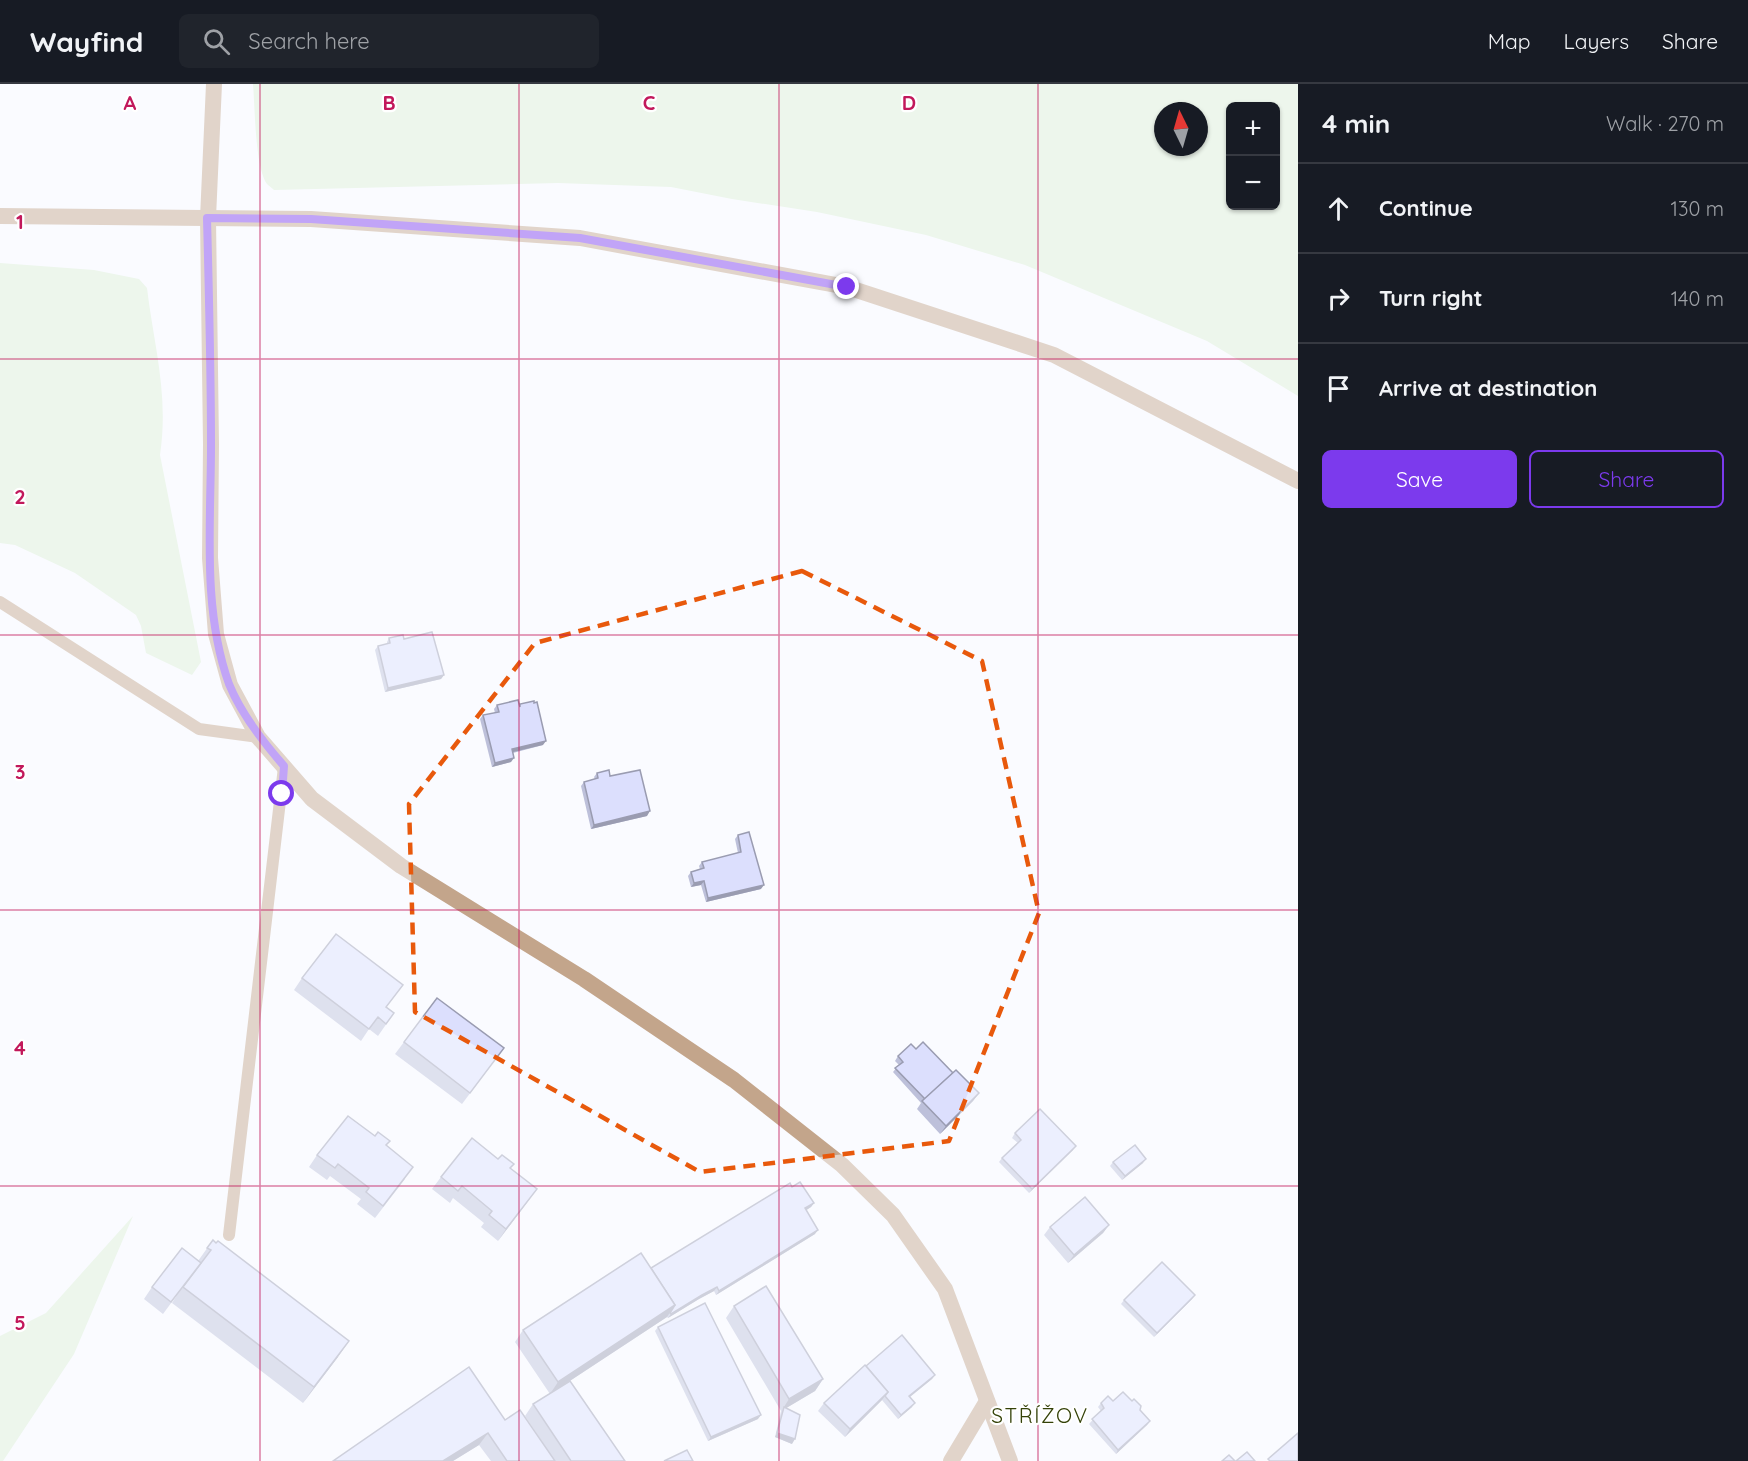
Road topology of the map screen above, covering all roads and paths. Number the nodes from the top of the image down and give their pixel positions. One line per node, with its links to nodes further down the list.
1 (214, 84): 3 (street)
2 (0, 216): 3 (street)
3 (207, 218): 4 (street); 6 (street)
4 (1298, 481)
5 (0, 602): 6 (lane)
6 (258, 737): 7 (street)
7 (284, 766): 8 (lane); 9 (street)
8 (230, 1235)
9 (987, 1401): 10 (street); 11 (street)
10 (951, 1461)
11 (1010, 1461)

